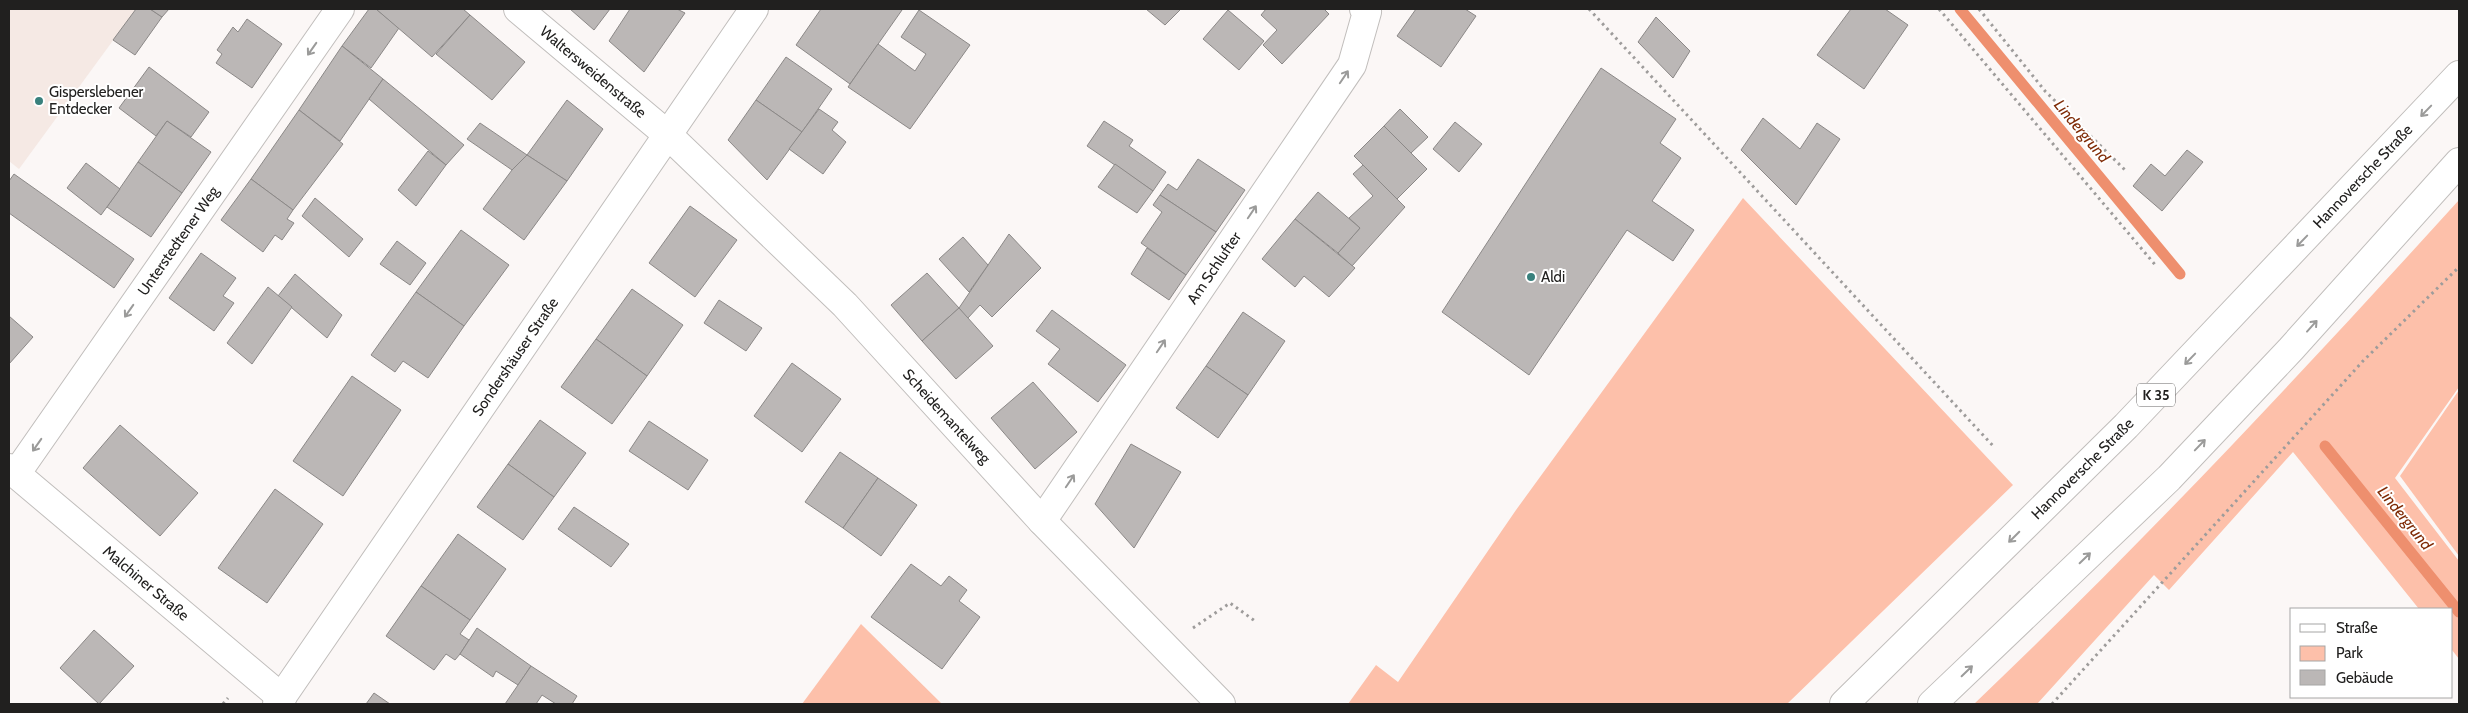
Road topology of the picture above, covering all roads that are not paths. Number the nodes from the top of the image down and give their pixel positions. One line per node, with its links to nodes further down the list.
1 (340, 9): 8 (main road, Unterstedtener Weg, one-way to 8)
2 (518, 9): 6 (main road, Waltersweidenstraße)
3 (754, 9): 6 (main road, Sondershäuser Straße)
4 (1364, 9): 9 (main road, Am Schlufter, one-way to 4)
5 (2459, 75): 12 (main road, Hannoversche Straße / K 35, one-way to 12)
6 (668, 135): 9 (main road, Scheidemantelweg); 10 (main road, Sondershäuser Straße)
7 (2459, 162): 13 (main road, one-way to 7)
8 (12, 471): 10 (main road, Malchiner Straße)
9 (1042, 521): 11 (main road, Scheidemantelweg)
10 (279, 701)
11 (1221, 704)
12 (1844, 704)
13 (1932, 704)

